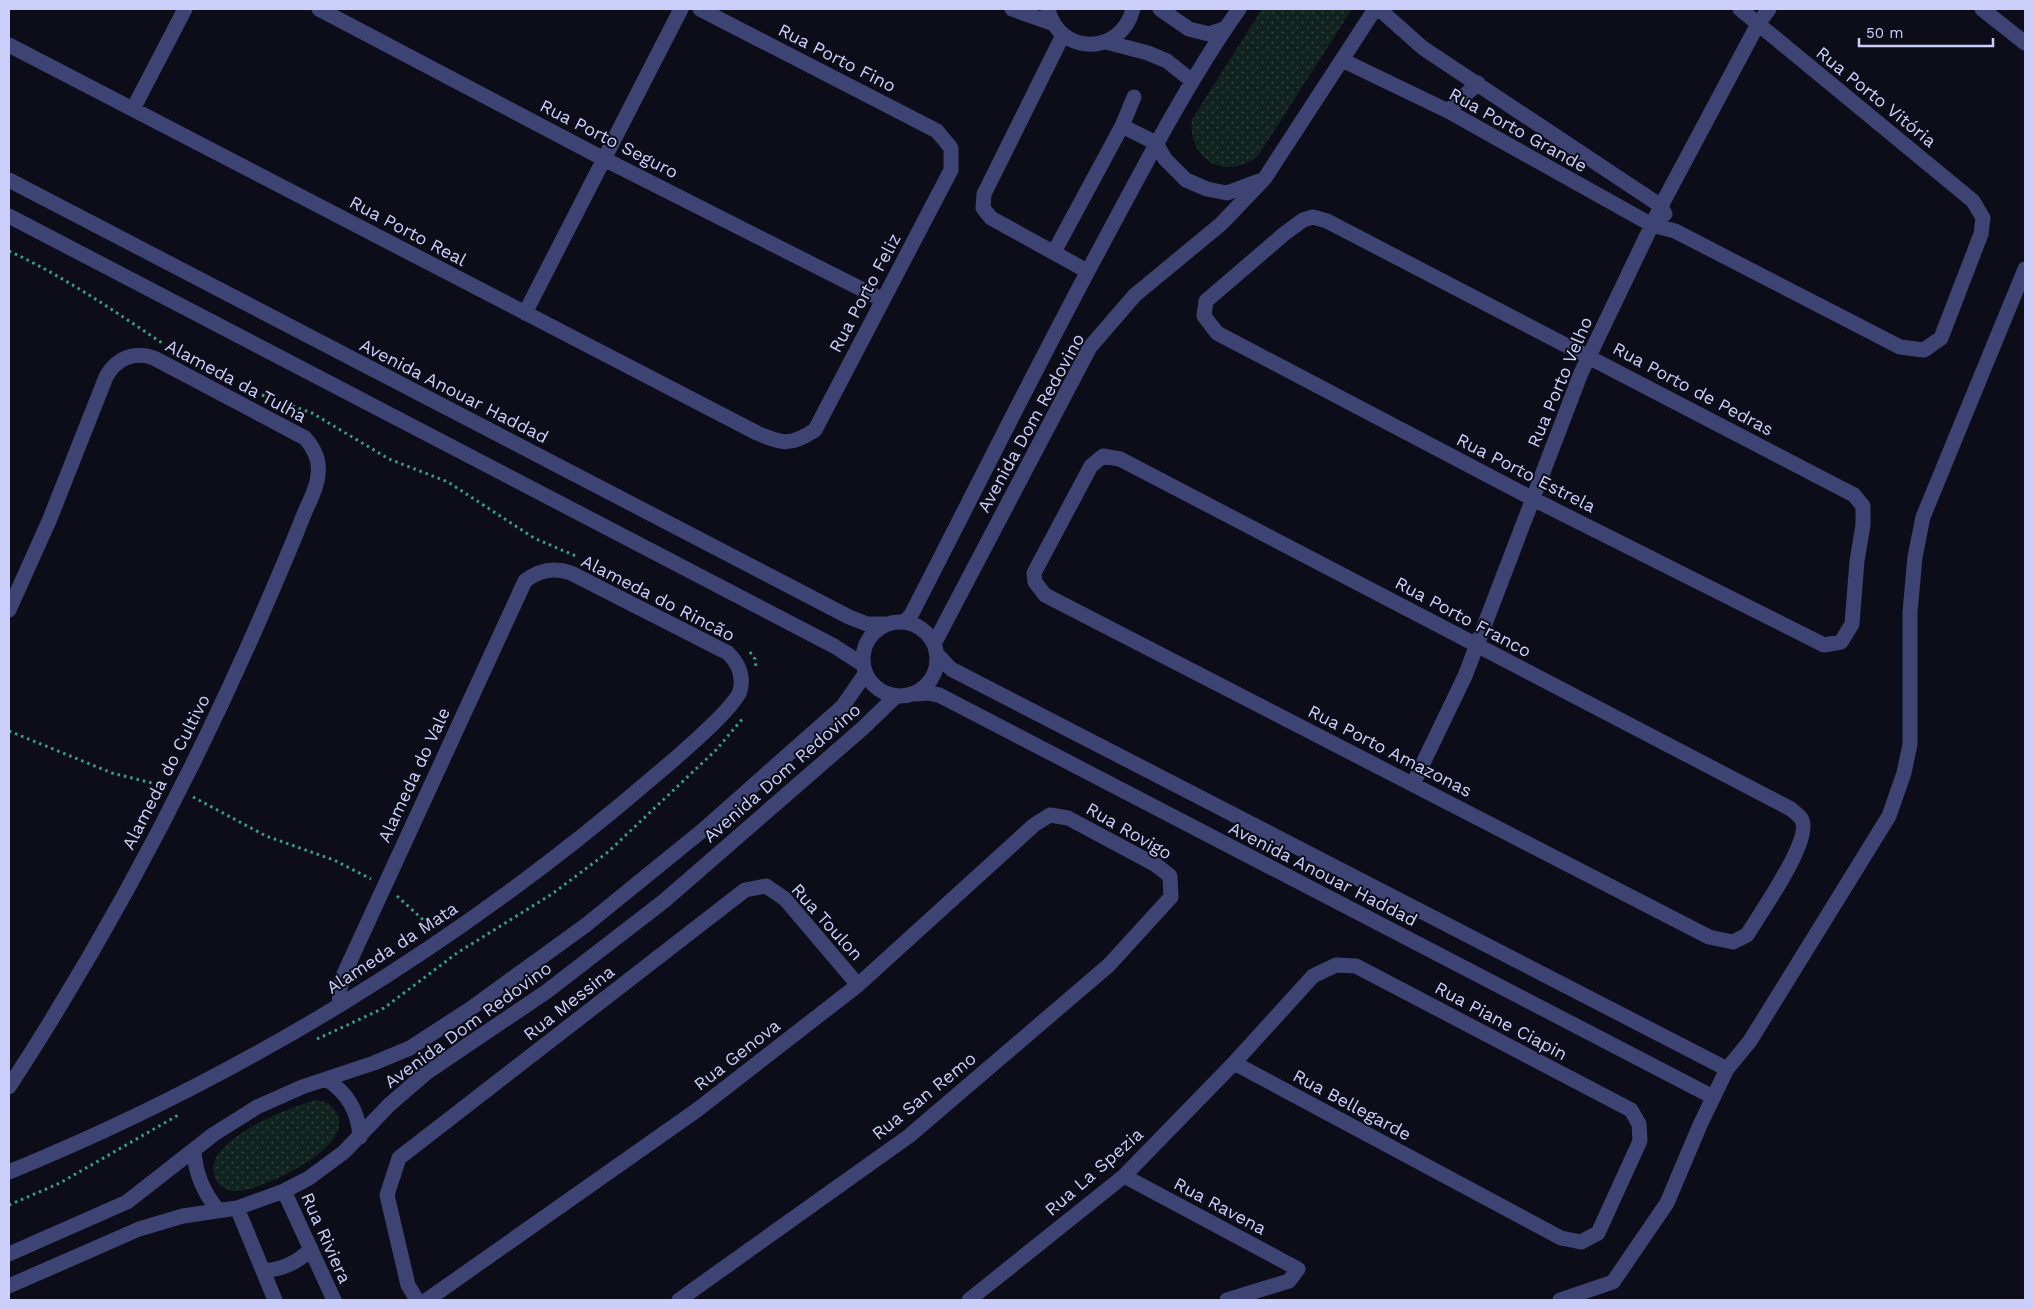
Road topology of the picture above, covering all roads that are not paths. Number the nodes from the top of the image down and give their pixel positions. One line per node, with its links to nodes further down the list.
1 (185, 9): 25 (street)
2 (319, 9): 30 (street, Rua Porto Seguro)
3 (681, 9): 30 (street)
4 (700, 9): 29 (street, Rua Porto Fino)
5 (1012, 9): 17 (street)
6 (1048, 9): 17 (street)
7 (1133, 9): 18 (street)
8 (1160, 9): 16 (street)
9 (1239, 9): 16 (street, Avenida Dom Redovino)
10 (1375, 9): 21 (street, Avenida Dom Redovino)
11 (1379, 9): 23 (street, Rua Porto Grande)
12 (1740, 9): 15 (street, Rua Porto Vitória)
13 (1769, 9): 15 (street, Rua Porto Velho)
14 (1982, 9): 19 (street)
15 (1758, 24): 33 (street, Rua Porto Velho); 43 (street, Rua Porto Vitória)
16 (1226, 28): 22 (street, Avenida Dom Redovino)
17 (1059, 30): 18 (street); 37 (street)
18 (1106, 42): 22 (street)
19 (2025, 43)
20 (9, 45): 25 (street, Rua Porto Real)
21 (1342, 60): 26 (street, Rua Porto Grande); 31 (street, Avenida Dom Redovino)
22 (1192, 81): 28 (street, Avenida Dom Redovino)
23 (1478, 83): 26 (street); 33 (street, Rua Porto Grande)
24 (1134, 97): 27 (street)
25 (133, 109): 41 (street, Rua Porto Real)
26 (1448, 111): 35 (street, Rua Porto Grande)
27 (1122, 126): 28 (street); 37 (street)
28 (1156, 143): 31 (street); 39 (street, Avenida Dom Redovino)
29 (950, 148): 40 (street, Rua Porto Feliz)
30 (604, 159): 40 (street, Rua Porto Seguro); 41 (street)
31 (1264, 178): 55 (street, Avenida Dom Redovino)
32 (9, 180): 52 (street, Avenida Anouar Haddad)
33 (1661, 206): 35 (street, Rua Porto Velho); 36 (street, Rua Porto Grande)
34 (9, 216): 56 (street)
35 (1652, 225): 36 (street, Rua Porto Grande); 44 (street, Rua Porto Velho)
36 (1675, 231): 43 (street, Rua Porto Grande)
37 (1054, 252): 39 (street)
38 (2025, 269): 68 (street)
39 (1088, 271): 51 (street, Avenida Dom Redovino)
40 (883, 300): 45 (street, Rua Porto Feliz)
41 (525, 313): 45 (street, Rua Porto Real)
42 (1204, 316): 44 (street, Rua Porto de Pedras); 47 (street, Rua Porto Estrela)
43 (1924, 350)
44 (1589, 356): 47 (street, Rua Porto Velho); 53 (street, Rua Porto de Pedras)
45 (792, 442)
46 (317, 456): 50 (street, Alameda da Tulha); 70 (street, Alameda do Cultivo)
47 (1533, 499): 53 (street, Rua Porto Estrela); 54 (street, Rua Porto Velho)
48 (541, 572): 57 (street, Alameda do Rincão); 66 (street, Alameda do Vale)
49 (1034, 582): 54 (street, Rua Porto Franco); 60 (street, Rua Porto Amazonas)
50 (9, 610)
51 (904, 622): 52 (street); 55 (street)
52 (885, 624): 56 (street, Avenida Dom Redovino)
53 (1841, 642)
54 (1477, 646): 60 (street, Rua Porto Velho); 64 (street, Rua Porto Franco)
55 (936, 649): 58 (street, Avenida Dom Redovino); 68 (street, Avenida Anouar Haddad)
56 (864, 669): 59 (street, Avenida Dom Redovino); 69 (street, Avenida Dom Redovino)
57 (741, 682): 66 (street, Alameda da Mata)
58 (915, 694): 59 (street); 71 (street, Avenida Anouar Haddad)
59 (895, 697): 72 (street, Avenida Dom Redovino)
60 (1413, 784): 64 (street, Rua Porto Amazonas)
61 (1050, 815): 63 (street, Rua Rovigo); 65 (street, Rua Genova)
62 (766, 886): 65 (street, Rua Toulon); 86 (street, Rua Messina)
63 (1171, 896): 88 (street, Rua San Remo)
64 (1733, 942)
65 (858, 985): 87 (street, Rua Genova)
66 (340, 1004): 74 (street, Alameda da Mata)
67 (1234, 1063): 75 (street, Rua La Spezia); 79 (street, Rua Bellegarde); 79 (street, Rua Piane Ciapin)
68 (1727, 1068): 71 (street)
69 (326, 1079): 72 (street); 73 (street, Avenida Dom Redovino)
70 (9, 1087)
71 (1712, 1098): 91 (street)
72 (360, 1136): 76 (street, Avenida Dom Redovino)
73 (194, 1150): 78 (street); 81 (street, Avenida Dom Redovino)
74 (9, 1172)
75 (1124, 1176): 89 (street, Rua La Spezia); 90 (street, Rua Ravena)
76 (284, 1191): 77 (street, Avenida Dom Redovino); 80 (street, Rua Riviera)
77 (237, 1208): 78 (street, Avenida Dom Redovino); 82 (street)
78 (218, 1210): 83 (street, Avenida Dom Redovino)
79 (1581, 1242)
80 (311, 1249): 82 (street); 85 (street, Rua Riviera)
81 (9, 1254)
82 (264, 1271): 84 (street)
83 (9, 1286)
84 (275, 1300)
85 (334, 1300)
86 (416, 1300)
87 (427, 1300)
88 (679, 1300)
89 (970, 1300)
90 (1227, 1300)
91 (1560, 1300)

